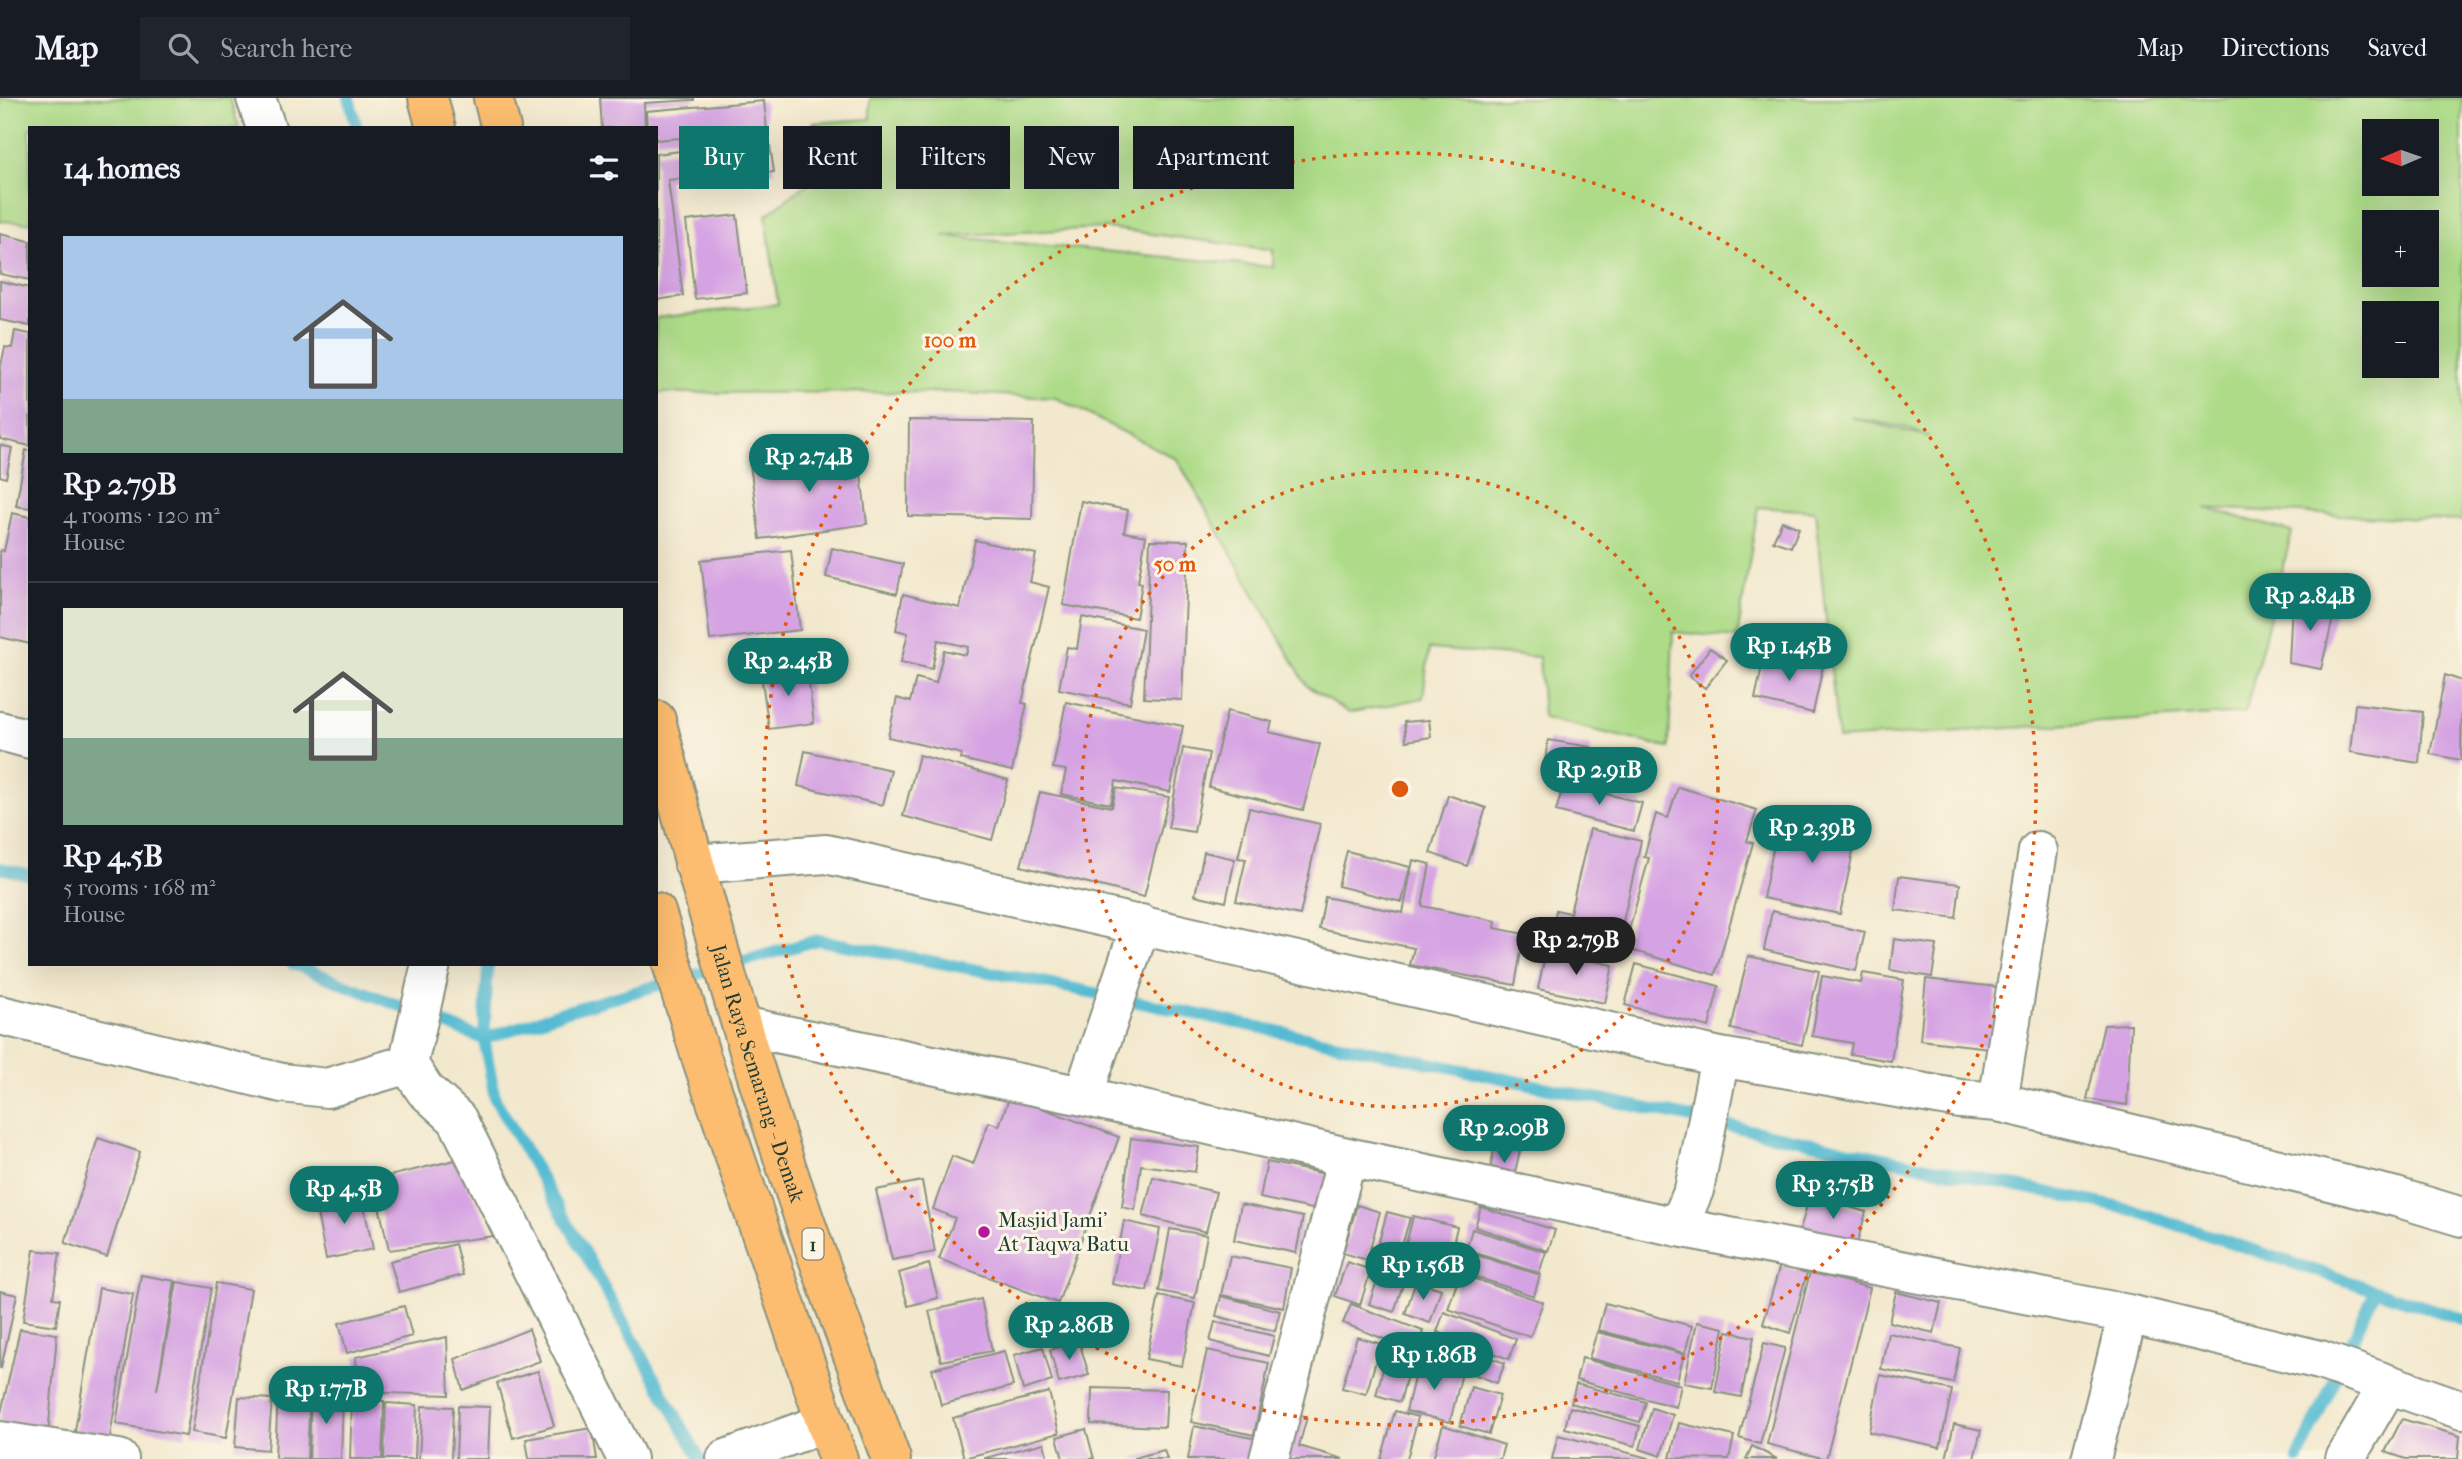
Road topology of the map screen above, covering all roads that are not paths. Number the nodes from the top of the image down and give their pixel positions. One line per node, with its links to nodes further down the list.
1 (256, 98): 4 (street)
2 (428, 98): 5 (highway)
3 (493, 98): 6 (highway)
4 (264, 126)
5 (435, 126)
6 (500, 126)
7 (658, 727): 11 (highway, Jalan Raya Semarang - Demak / 1)
8 (0, 731): 9 (street)
9 (28, 738)
10 (2038, 851): 20 (street)
11 (698, 876): 13 (street); 16 (highway, Jalan Raya Semarang - Demak / 1)
12 (658, 918): 27 (highway, 1)
13 (1138, 934): 17 (street); 19 (street)
14 (431, 966): 18 (street)
15 (0, 1014): 18 (street)
16 (742, 1026): 19 (street); 33 (highway, Jalan Raya Semarang - Demak / 1)
17 (1719, 1063): 20 (street); 23 (street)
18 (408, 1064): 30 (street)
19 (1086, 1086): 21 (street)
20 (1998, 1102): 22 (street)
21 (1348, 1157): 23 (street); 34 (street)
22 (2462, 1217)
23 (1678, 1227): 24 (street)
24 (2128, 1314): 25 (street); 35 (street)
25 (2386, 1384): 26 (street); 36 (street)
26 (2462, 1410)
27 (825, 1423): 31 (street); 32 (highway, 1)
28 (0, 1441): 29 (street)
29 (119, 1459)
30 (627, 1459)
31 (726, 1459)
32 (838, 1459)
33 (891, 1459)
34 (1269, 1459)
35 (2091, 1459)
36 (2345, 1459)

